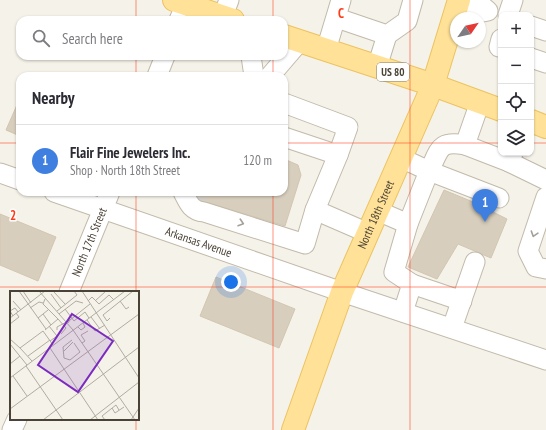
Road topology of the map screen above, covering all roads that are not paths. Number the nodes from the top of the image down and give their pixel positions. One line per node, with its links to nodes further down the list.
1 (342, 0): 9 (street)
2 (413, 0): 12 (street)
3 (513, 0): 8 (street)
4 (180, 8): 7 (main road)
5 (456, 9): 6 (street); 24 (main road, North 18th Street)
6 (488, 9)
7 (229, 12)
8 (509, 12)
9 (337, 18): 12 (street); 14 (street)
10 (534, 27): 11 (street)
11 (546, 31)
12 (387, 35): 20 (street)
13 (292, 39): 14 (main road, US 80)
14 (326, 50): 20 (main road, US 80)
15 (534, 59): 19 (street)
16 (163, 60): 21 (street)
17 (252, 60): 22 (street)
18 (280, 60): 23 (street)
19 (546, 64)
20 (377, 66): 24 (main road, US 80)
21 (159, 72)
22 (253, 72)
23 (272, 72)
24 (433, 85): 25 (main road, US 80); 33 (main road, North 18th Street)
25 (480, 102): 27 (main road, US 80); 31 (street)
26 (288, 104): 32 (street)
27 (498, 109)
28 (534, 122): 29 (main road)
29 (546, 127)
30 (288, 138): 32 (street)
31 (465, 145): 34 (street); 35 (street)
32 (338, 155): 44 (street)
33 (401, 158): 35 (street); 45 (main road, North 18th Street)
34 (511, 158): 38 (street)
35 (429, 171): 42 (street); 46 (street)
36 (0, 173): 37 (street)
37 (16, 179)
38 (546, 180)
39 (80, 196): 43 (street, Arkansas Avenue)
40 (546, 197): 50 (street, one-way to 50)
41 (195, 198): 44 (street, one-way to 44); 48 (street)
42 (499, 198)
43 (106, 200): 48 (street, Arkansas Avenue); 52 (street, North 17th Street)
44 (315, 210): 47 (street)
45 (378, 211): 46 (street); 47 (main road, North 18th Street)
46 (408, 224): 51 (street)
47 (368, 233): 53 (main road, North 18th Street)
48 (187, 238): 53 (street, Arkansas Avenue)
49 (475, 262): 54 (street)
50 (546, 269)
51 (412, 284): 54 (street); 55 (street)
52 (69, 291)
53 (342, 292): 55 (street, Arkansas Avenue); 60 (main road, North 18th Street)
54 (462, 301): 56 (street)
55 (402, 312): 56 (street, Arkansas Avenue)
56 (452, 328): 57 (street, Arkansas Avenue)
57 (546, 360)
58 (17, 420): 59 (street)
59 (12, 430)
60 (293, 430)

